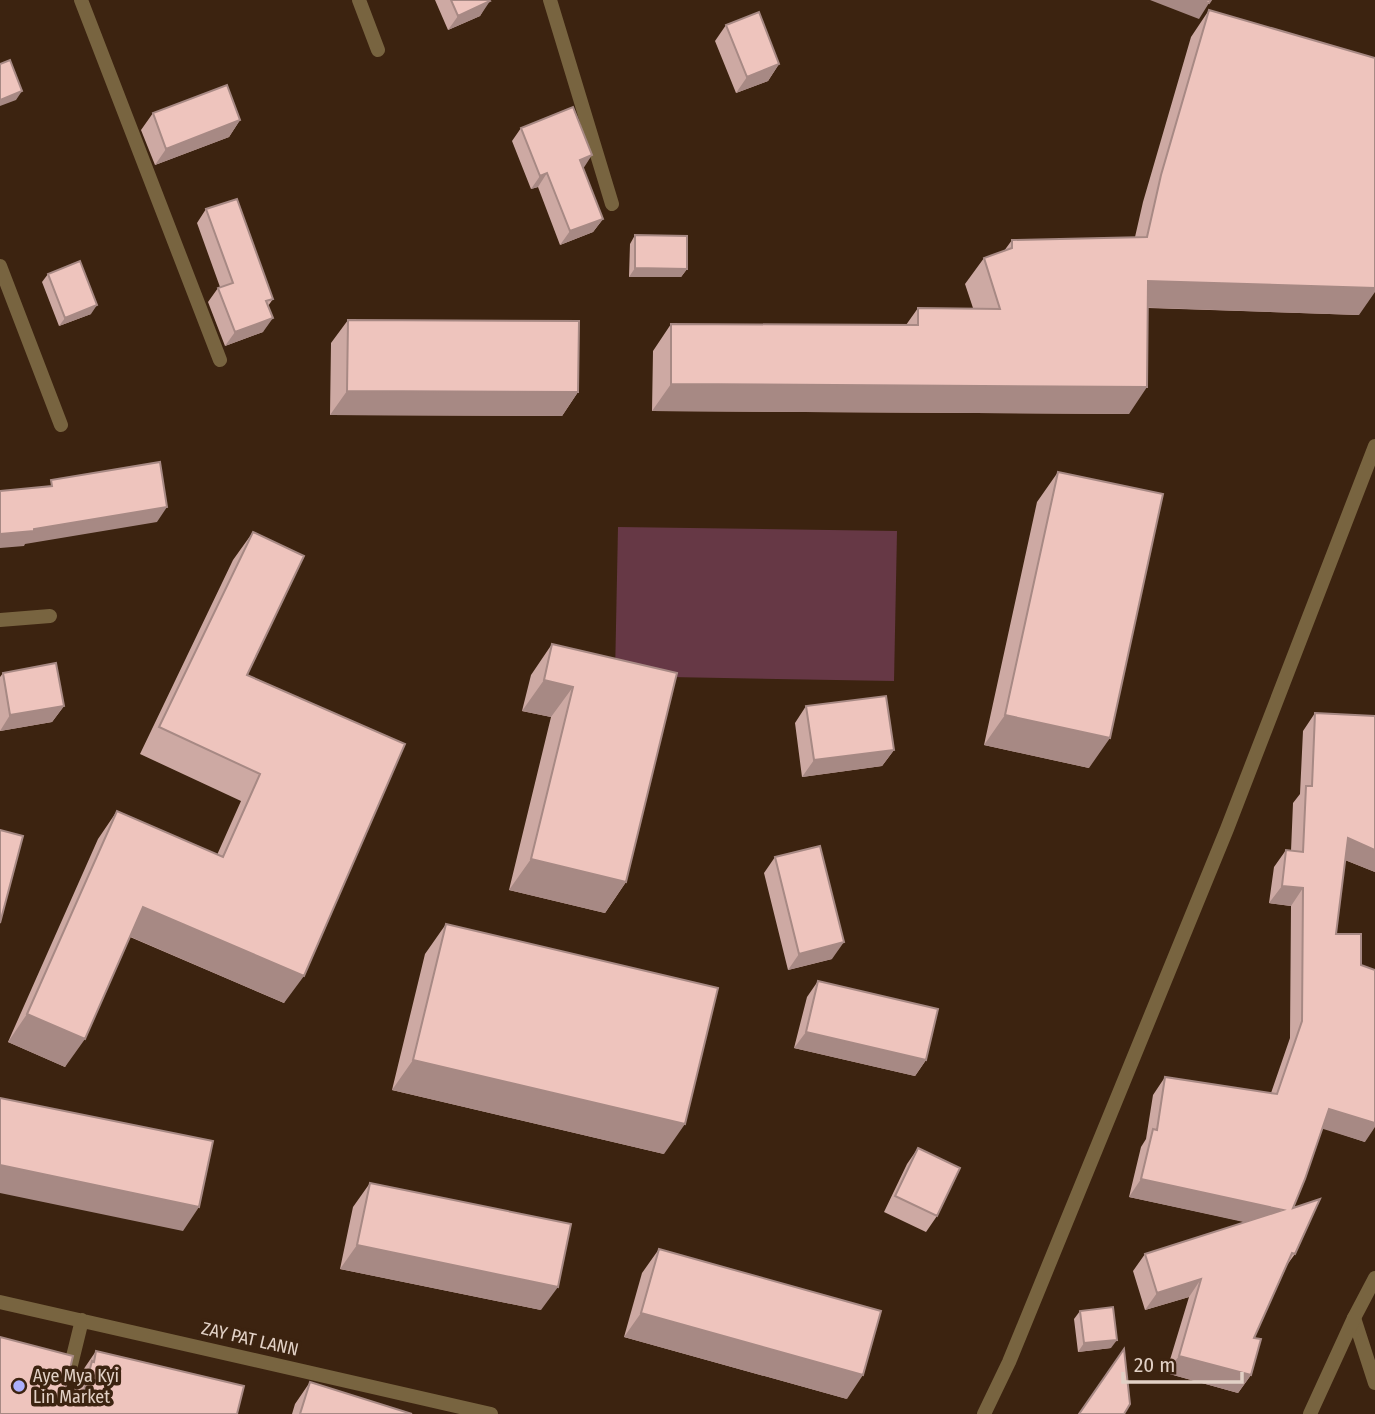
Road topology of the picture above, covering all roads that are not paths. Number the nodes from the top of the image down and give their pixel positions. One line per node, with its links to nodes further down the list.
1 (81, 0): 7 (street)
2 (359, 0): 4 (street)
3 (550, 0): 5 (street)
4 (378, 50)
5 (612, 204)
6 (0, 266): 8 (street)
7 (220, 360)
8 (61, 425)
9 (1375, 446): 19 (street)
10 (50, 617): 11 (street)
11 (0, 620)
12 (1375, 1278): 14 (street)
13 (0, 1302): 15 (street, ZAY PAT LANN)
14 (1354, 1318): 16 (street); 20 (street)
15 (82, 1320): 17 (street); 18 (street, ZAY PAT LANN)
16 (1375, 1383)
17 (65, 1387)
18 (491, 1414)
19 (984, 1414)
20 (1310, 1414)

